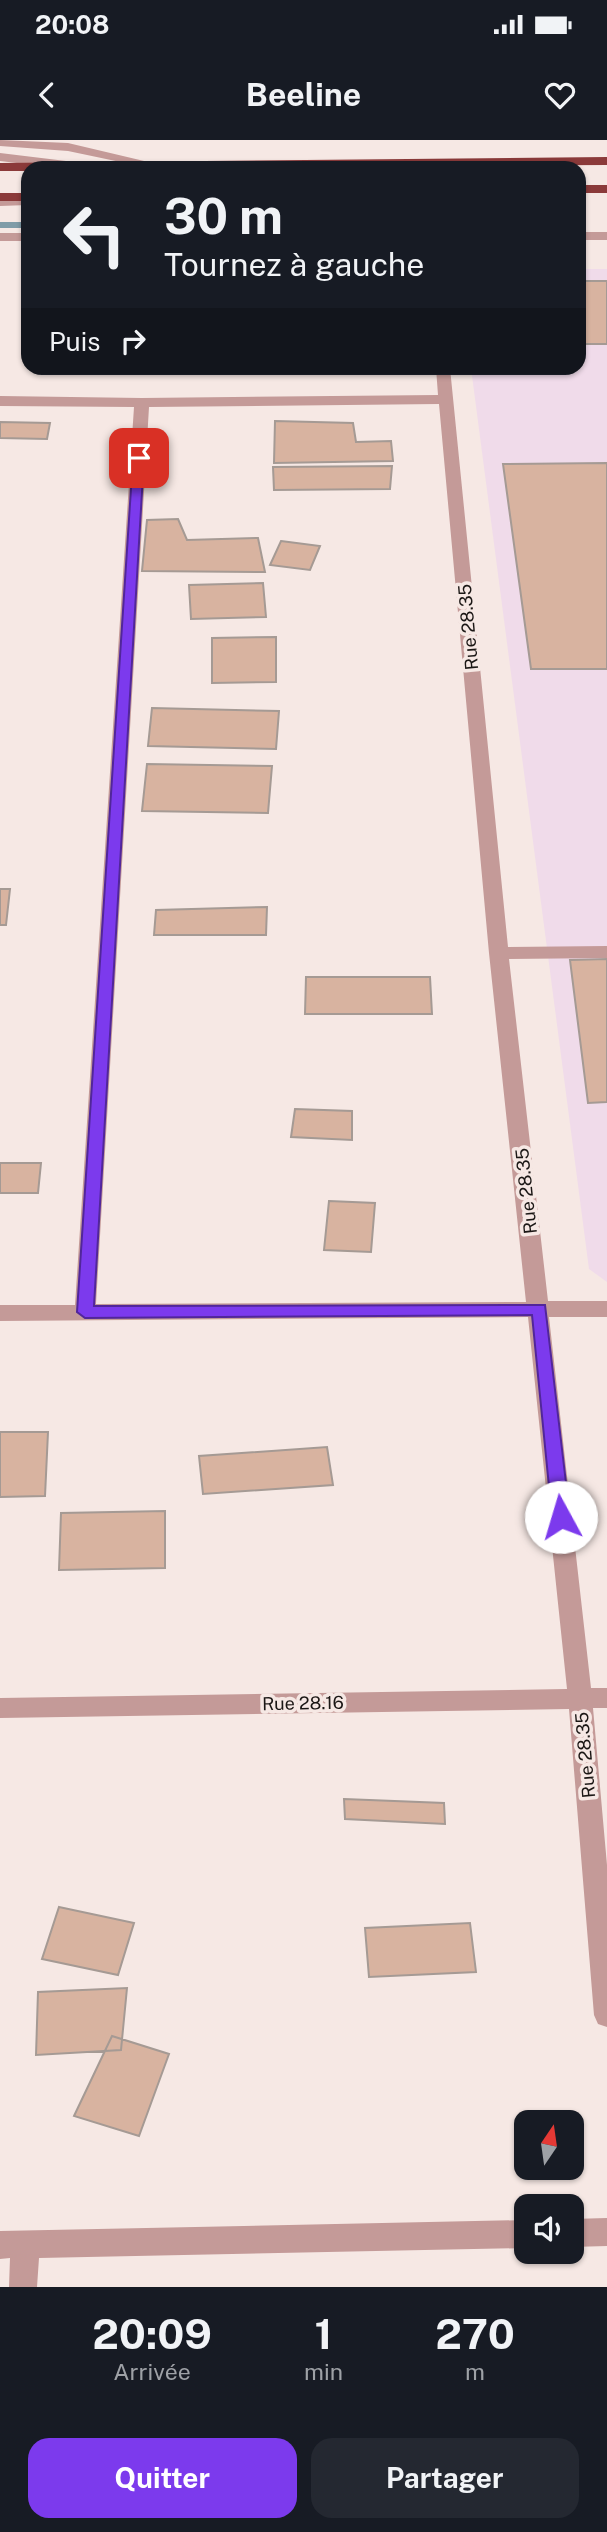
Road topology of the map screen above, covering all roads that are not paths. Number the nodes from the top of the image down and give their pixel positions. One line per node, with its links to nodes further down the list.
1 (0, 142): 2 (street)
2 (70, 143): 6 (street); 7 (street)
3 (0, 157): 5 (street)
4 (607, 159): 8 (highway)
5 (29, 161)
6 (67, 161)
7 (142, 161)
8 (524, 161)
9 (0, 167): 10 (highway)
10 (21, 167)
11 (586, 189): 12 (highway)
12 (604, 189)
13 (0, 197): 14 (highway)
14 (21, 198)
15 (21, 200): 16 (street)
16 (0, 202)
17 (586, 236): 18 (street)
18 (607, 236)
19 (0, 237): 20 (street)
20 (21, 237)
21 (444, 375): 22 (street, Rue 28.35)
22 (446, 399): 24 (street); 26 (street, Rue 28.35)
23 (0, 401): 24 (street)
24 (142, 403): 29 (street)
25 (607, 952): 26 (street)
26 (499, 953): 27 (street, Rue 28.35)
27 (539, 1309): 28 (street); 29 (street); 32 (street, Rue 28.35)
28 (607, 1309)
29 (85, 1312): 30 (street)
30 (0, 1313)
31 (607, 1698): 32 (street, Rue 28.16)
32 (580, 1699): 33 (street, Rue 28.16); 34 (street, Rue 28.35)
33 (0, 1708)
34 (607, 2015)
35 (607, 2232): 36 (street)
36 (584, 2233)
37 (514, 2234): 38 (street)
38 (13, 2245): 39 (street)
39 (23, 2287)

